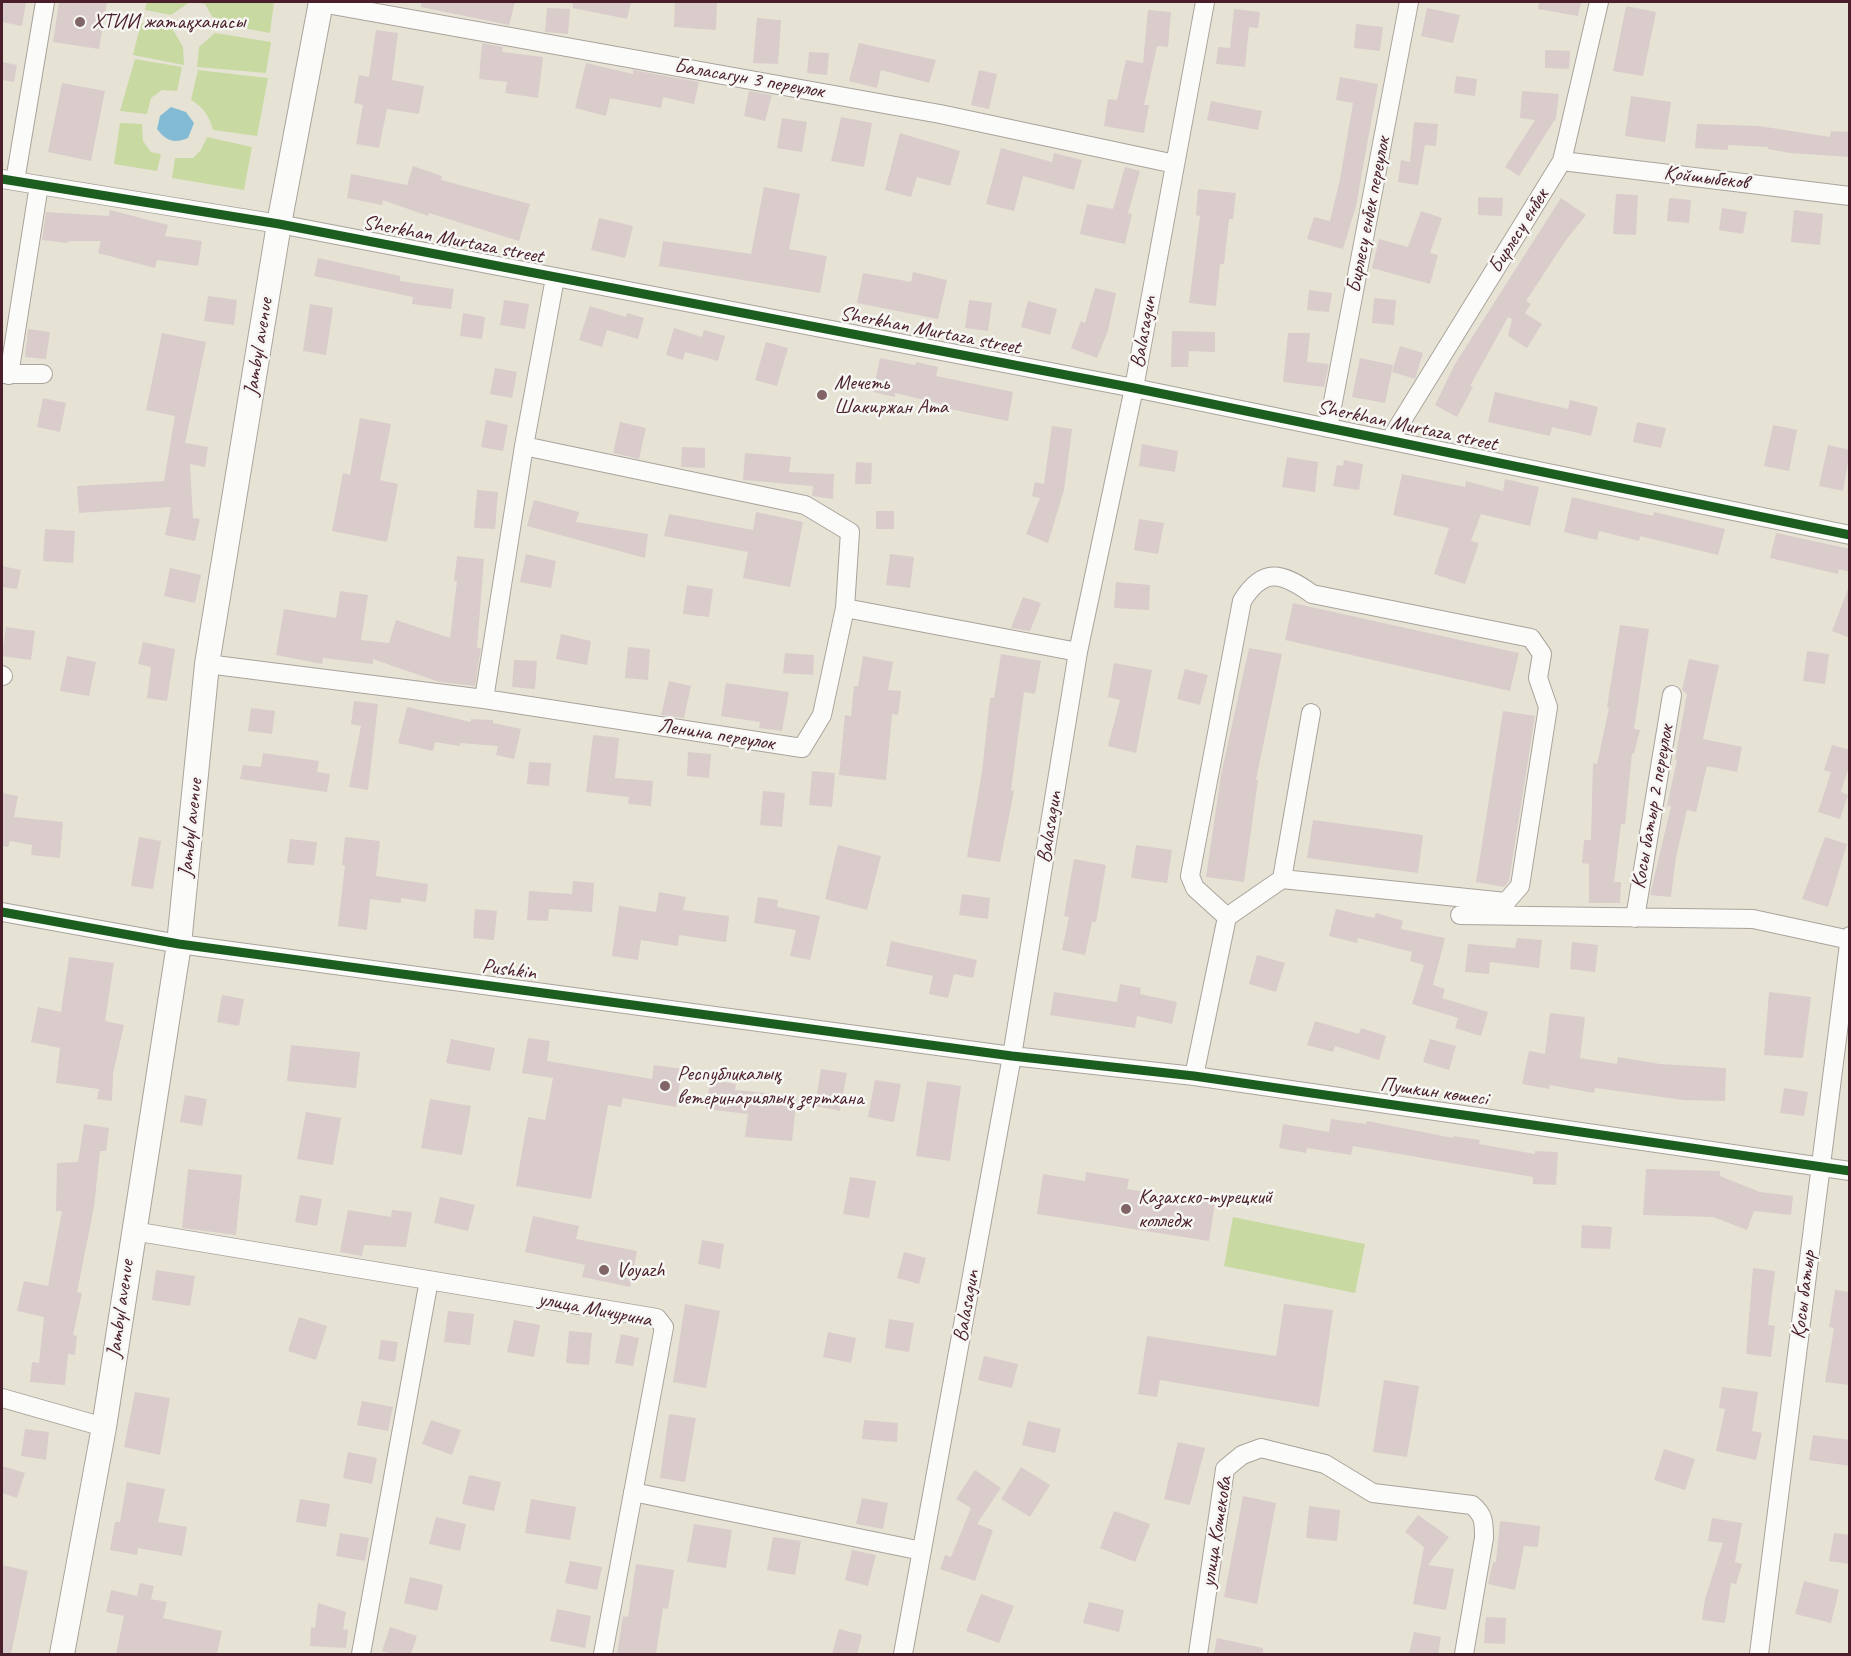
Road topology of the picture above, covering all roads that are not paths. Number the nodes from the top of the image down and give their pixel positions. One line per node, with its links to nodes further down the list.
1 (45, 2): 8 (street)
2 (321, 2): 7 (street, Баласагун 3 переулок); 11 (main road, Jambyl avenue)
3 (1205, 2): 7 (street, Balasagun)
4 (1409, 2): 16 (street, Бирлесу енбек переулок)
5 (1599, 2): 6 (street, Бирлесу енбек)
6 (1562, 160): 10 (street, Қойшыбеков); 17 (street, Бирлесу енбек)
7 (1175, 164): 15 (street, Balasagun)
8 (8, 180): 9 (street, Sherkhan Murtaza street)
9 (39, 185): 11 (street, Sherkhan Murtaza street); 13 (street)
10 (1850, 196)
11 (279, 224): 12 (street, Sherkhan Murtaza street); 22 (main road, Jambyl avenue)
12 (555, 278): 15 (street, Sherkhan Murtaza street); 18 (street)
13 (5, 374): 14 (street)
14 (42, 374)
15 (1134, 388): 16 (street, Sherkhan Murtaza street); 21 (street, Balasagun)
16 (1328, 428): 17 (street, Sherkhan Murtaza street)
17 (1390, 440): 19 (street, Sherkhan Murtaza street)
18 (524, 446): 20 (street, Ленина переулок); 24 (street)
19 (1850, 535)
20 (845, 608): 21 (street); 24 (street, Ленина переулок)
21 (1078, 652): 33 (street, Balasagun)
22 (207, 663): 24 (street, Ленина переулок); 32 (main road, Jambyl avenue)
23 (1672, 695): 30 (street, Косы батыр 2 переулок)
24 (484, 699)
25 (1311, 714): 26 (street)
26 (1282, 879): 29 (street); 29 (street)
27 (2, 913): 32 (street, Pushkin)
28 (1460, 915): 30 (street, Косы батыр 2 переулок)
29 (1227, 916): 34 (street)
30 (1635, 918): 31 (street, Косы батыр 2 переулок)
31 (1849, 939): 35 (street, Қосы батыр)
32 (179, 944): 33 (street, Pushkin); 37 (main road, Jambyl avenue)
33 (1012, 1056): 34 (street, Пушкин көшесі); 42 (street, Balasagun)
34 (1194, 1076): 35 (street, Пушкин көшесі)
35 (1820, 1166): 36 (street, Пушкин көшесі); 49 (street, Қосы батыр)
36 (1850, 1171)
37 (132, 1232): 38 (street, улица Мичурина); 40 (main road, Jambyl avenue)
38 (429, 1280): 41 (street, улица Мичурина); 44 (street)
39 (2, 1398): 40 (street)
40 (104, 1427): 43 (main road, Jambyl avenue)
41 (633, 1492): 42 (street); 45 (street, улица Мичурина)
42 (922, 1551): 46 (street, Balasagun)
43 (62, 1654)
44 (361, 1654)
45 (603, 1654)
46 (903, 1654)
47 (1198, 1654): 48 (street, улица Кошекова)
48 (1464, 1654)
49 (1759, 1654)

